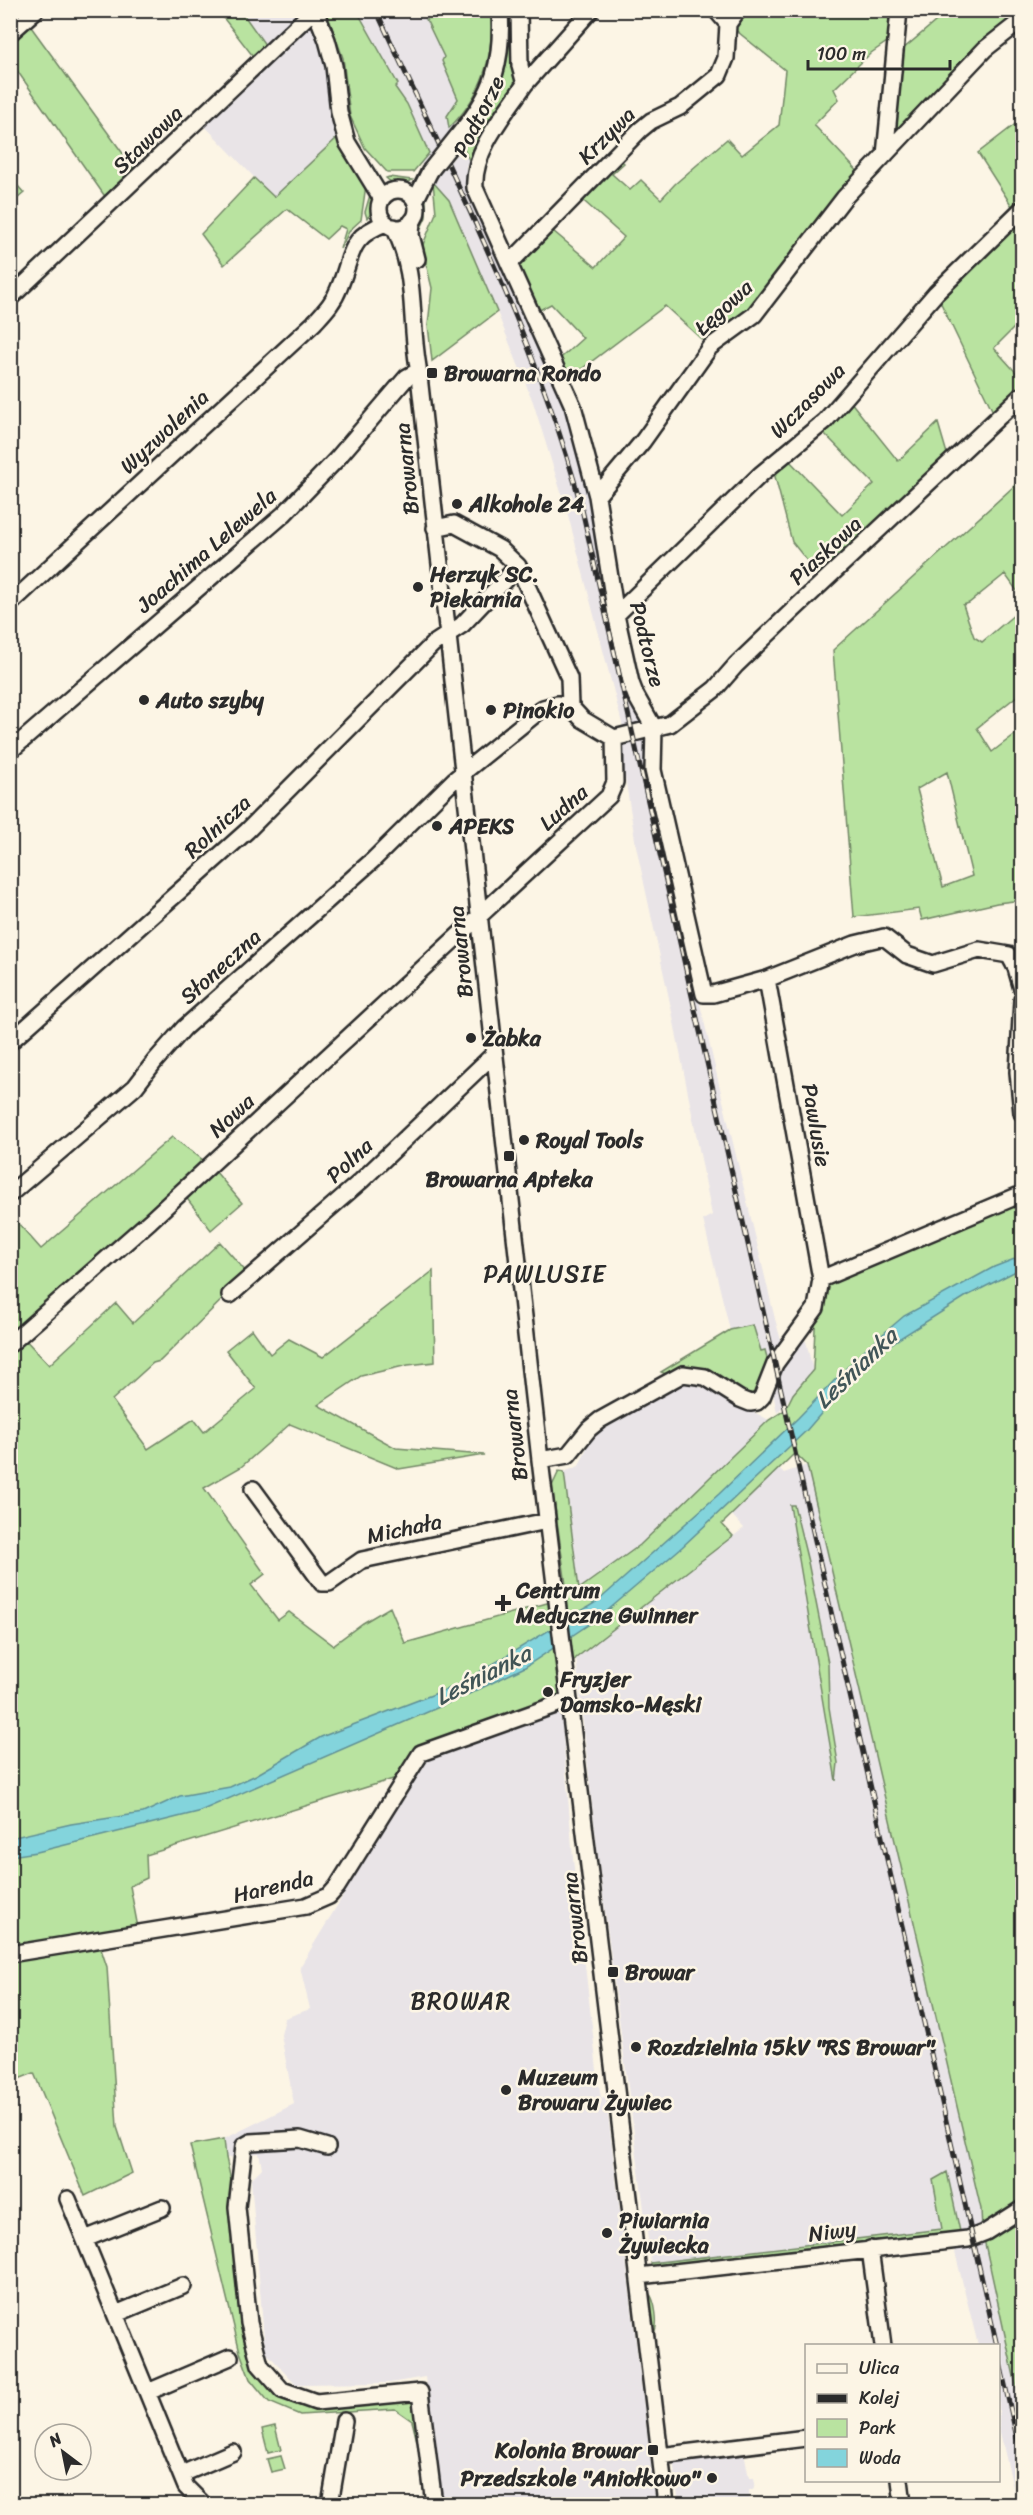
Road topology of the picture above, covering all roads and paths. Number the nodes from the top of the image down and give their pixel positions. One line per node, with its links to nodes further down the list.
1 (36, 10): 11 (street)
2 (314, 10): 14 (street); 17 (street, Stawowa)
3 (500, 10): 14 (street, bridge)
4 (519, 10): 12 (street, Podtorze)
5 (591, 10): 12 (street)
6 (716, 10): 10 (street)
7 (738, 10): 10 (street)
8 (899, 10): 13 (street)
9 (1023, 20): 13 (street, Łęgowa)
10 (728, 24): 16 (street, Krzywa)
11 (10, 33)
12 (525, 84): 16 (street, Podtorze)
13 (885, 155): 20 (street, Łęgowa)
14 (394, 206): 18 (street, Browarna); 18 (street, Browarna); 23 (street, Wyzwolenia)
15 (1023, 209): 24 (street, Wczasowa)
16 (509, 264): 20 (street, Podtorze)
17 (10, 298)
18 (417, 365): 21 (street, Browarna); 29 (street, Joachima Lelewela)
19 (1023, 395): 27 (street, Piaskowa)
20 (597, 496): 24 (street, Podtorze)
21 (435, 528): 22 (street); 25 (street, Browarna)
22 (518, 566): 25 (street); 26 (street)
23 (10, 604)
24 (616, 615): 27 (street, Podtorze)
25 (447, 636): 30 (street, Browarna); 35 (street, Rolnicza)
26 (570, 706): 28 (street); 30 (street, Słoneczna)
27 (654, 728): 28 (street); 32 (street)
28 (614, 738): 31 (street, Ludna)
29 (10, 751)
30 (463, 774): 31 (street, Browarna); 38 (street, Słoneczna)
31 (478, 915): 36 (street, Browarna); 42 (street, Nowa)
32 (767, 979): 33 (street); 40 (street, Pawlusie)
33 (1023, 989)
34 (1023, 1000): 37 (street)
35 (10, 1042)
36 (494, 1054): 41 (street, Polna); 43 (street, Browarna)
37 (1023, 1113)
38 (10, 1194)
39 (1023, 1194): 40 (street)
40 (821, 1279): 43 (street)
41 (230, 1295)
42 (10, 1344)
43 (540, 1460): 45 (street, Browarna)
44 (253, 1489): 45 (street, Michała)
45 (547, 1521): 46 (street, Browarna)
46 (569, 1700): 47 (street, Harenda); 54 (street, Browarna)
47 (10, 1954)
48 (327, 2146): 68 (street)
49 (68, 2199): 52 (street)
50 (162, 2208): 52 (street)
51 (1023, 2210): 53 (street, Niwy)
52 (85, 2239): 56 (street)
53 (870, 2249): 54 (street, Niwy); 57 (street)
54 (639, 2276): 63 (street, Browarna)
55 (183, 2286): 56 (street)
56 (116, 2314): 59 (street)
57 (883, 2344)
58 (230, 2357): 59 (street)
59 (148, 2392): 64 (street)
60 (344, 2421): 67 (street)
61 (805, 2438): 63 (street)
62 (233, 2452): 64 (street)
63 (660, 2456): 69 (street, Browarna)
64 (182, 2474): 66 (street)
65 (900, 2482): 70 (street)
66 (203, 2505)
67 (330, 2505)
68 (434, 2505)
69 (666, 2505)
70 (903, 2505)

